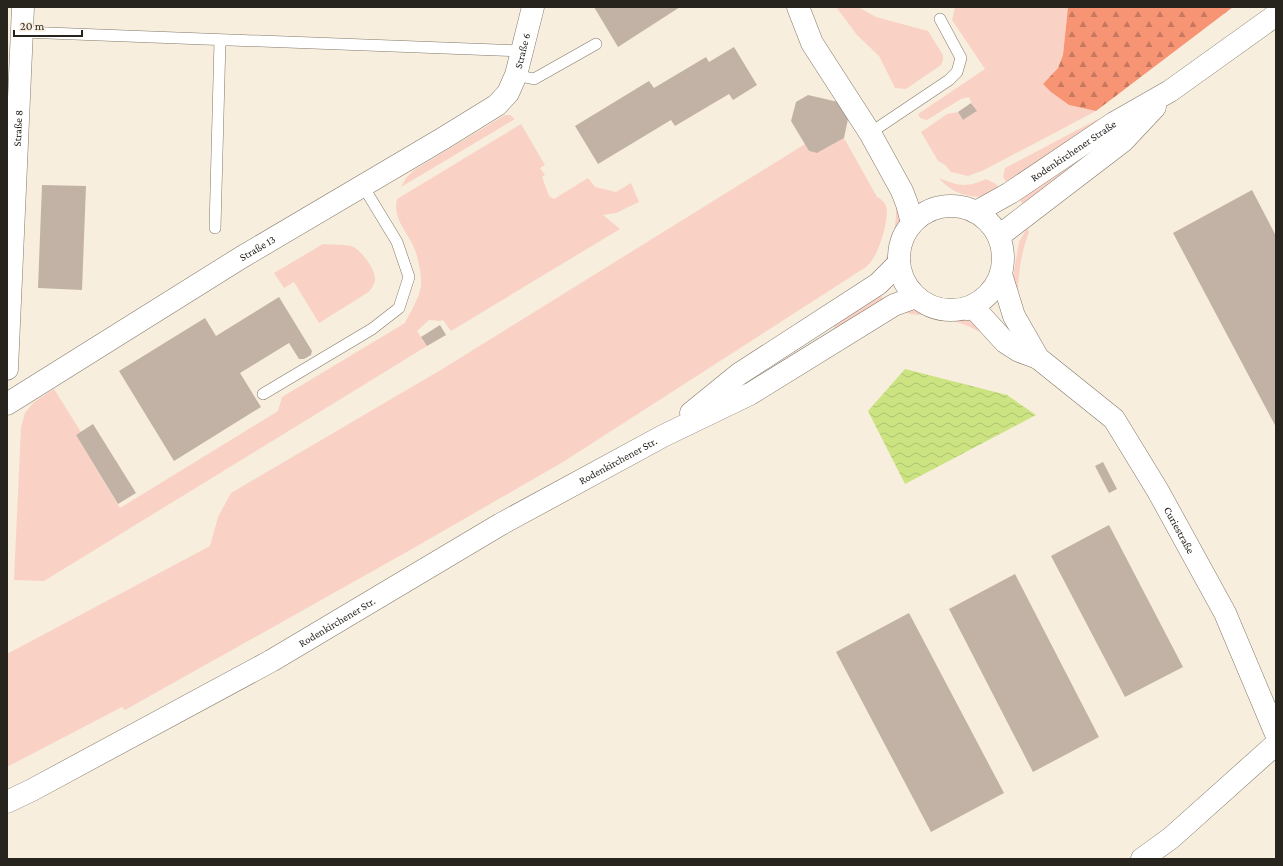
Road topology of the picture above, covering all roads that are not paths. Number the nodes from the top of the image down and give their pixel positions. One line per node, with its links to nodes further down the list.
1 (23, 7): 6 (main road, Straße 8)
2 (533, 7): 9 (main road, Straße 6)
3 (798, 7): 12 (main road)
4 (1276, 15): 11 (main road, Rodenkirchener Straße)
5 (940, 19): 12 (lane)
6 (22, 32): 7 (lane); 13 (main road, Straße 8)
7 (220, 40): 9 (lane); 17 (lane)
8 (596, 44): 10 (lane)
9 (522, 51): 10 (main road, Straße 6)
10 (512, 84): 14 (main road, Straße 13)
11 (1170, 91): 15 (main road, Rodenkirchener Straße); 18 (main road, Rodenkirchener Straße)
12 (870, 132): 16 (main road)
13 (12, 143): 24 (main road, Straße 8)
14 (363, 186): 25 (lane); 26 (main road, Straße 13)
15 (976, 212): 16 (main road); 18 (main road)
16 (912, 224): 19 (main road)
17 (215, 228)
18 (999, 236): 20 (main road)
19 (899, 263): 21 (main road); 27 (main road)
20 (1002, 274): 22 (main road); 23 (main road, Curiestraße)
21 (916, 297): 22 (main road); 27 (main road)
22 (967, 309): 23 (main road, Curiestraße)
23 (1038, 358): 28 (main road, Curiestraße)
24 (7, 369)
25 (263, 394)
26 (7, 404)
27 (663, 436): 30 (main road, Rodenkirchener Str.)
28 (1276, 734)
29 (1276, 744): 31 (main road)
30 (7, 802)
31 (1142, 859)

